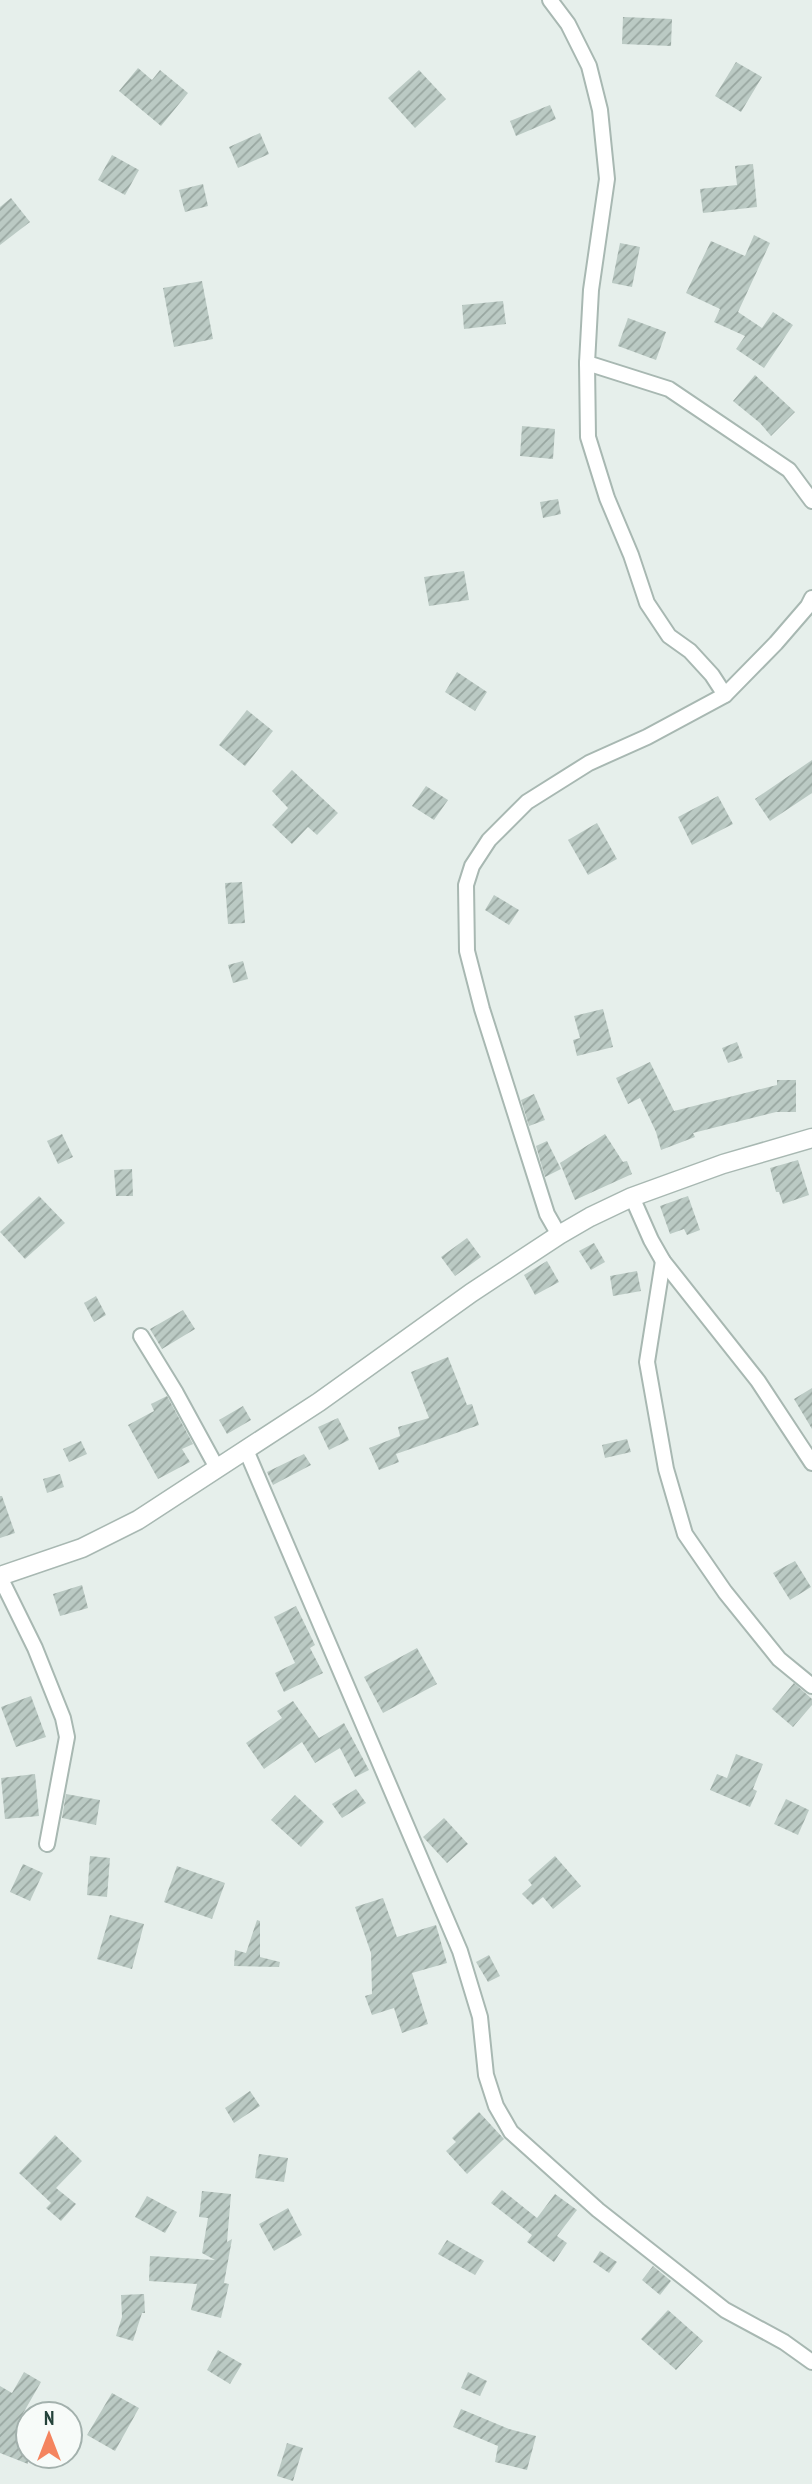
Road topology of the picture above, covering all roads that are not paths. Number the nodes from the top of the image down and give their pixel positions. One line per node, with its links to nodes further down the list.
1 (551, 0): 2 (street)
2 (587, 363): 3 (street); 5 (street)
3 (812, 501)
4 (812, 598): 5 (street)
5 (725, 695): 8 (street)
6 (812, 1138): 7 (street)
7 (632, 1197): 8 (street); 9 (street)
8 (559, 1234): 11 (street)
9 (663, 1261): 12 (street); 15 (street)
10 (141, 1336): 13 (street)
11 (246, 1450): 13 (street); 17 (street)
12 (812, 1463)
13 (217, 1468): 14 (street)
14 (0, 1577): 16 (street)
15 (812, 1686)
16 (47, 1844)
17 (812, 2362)

